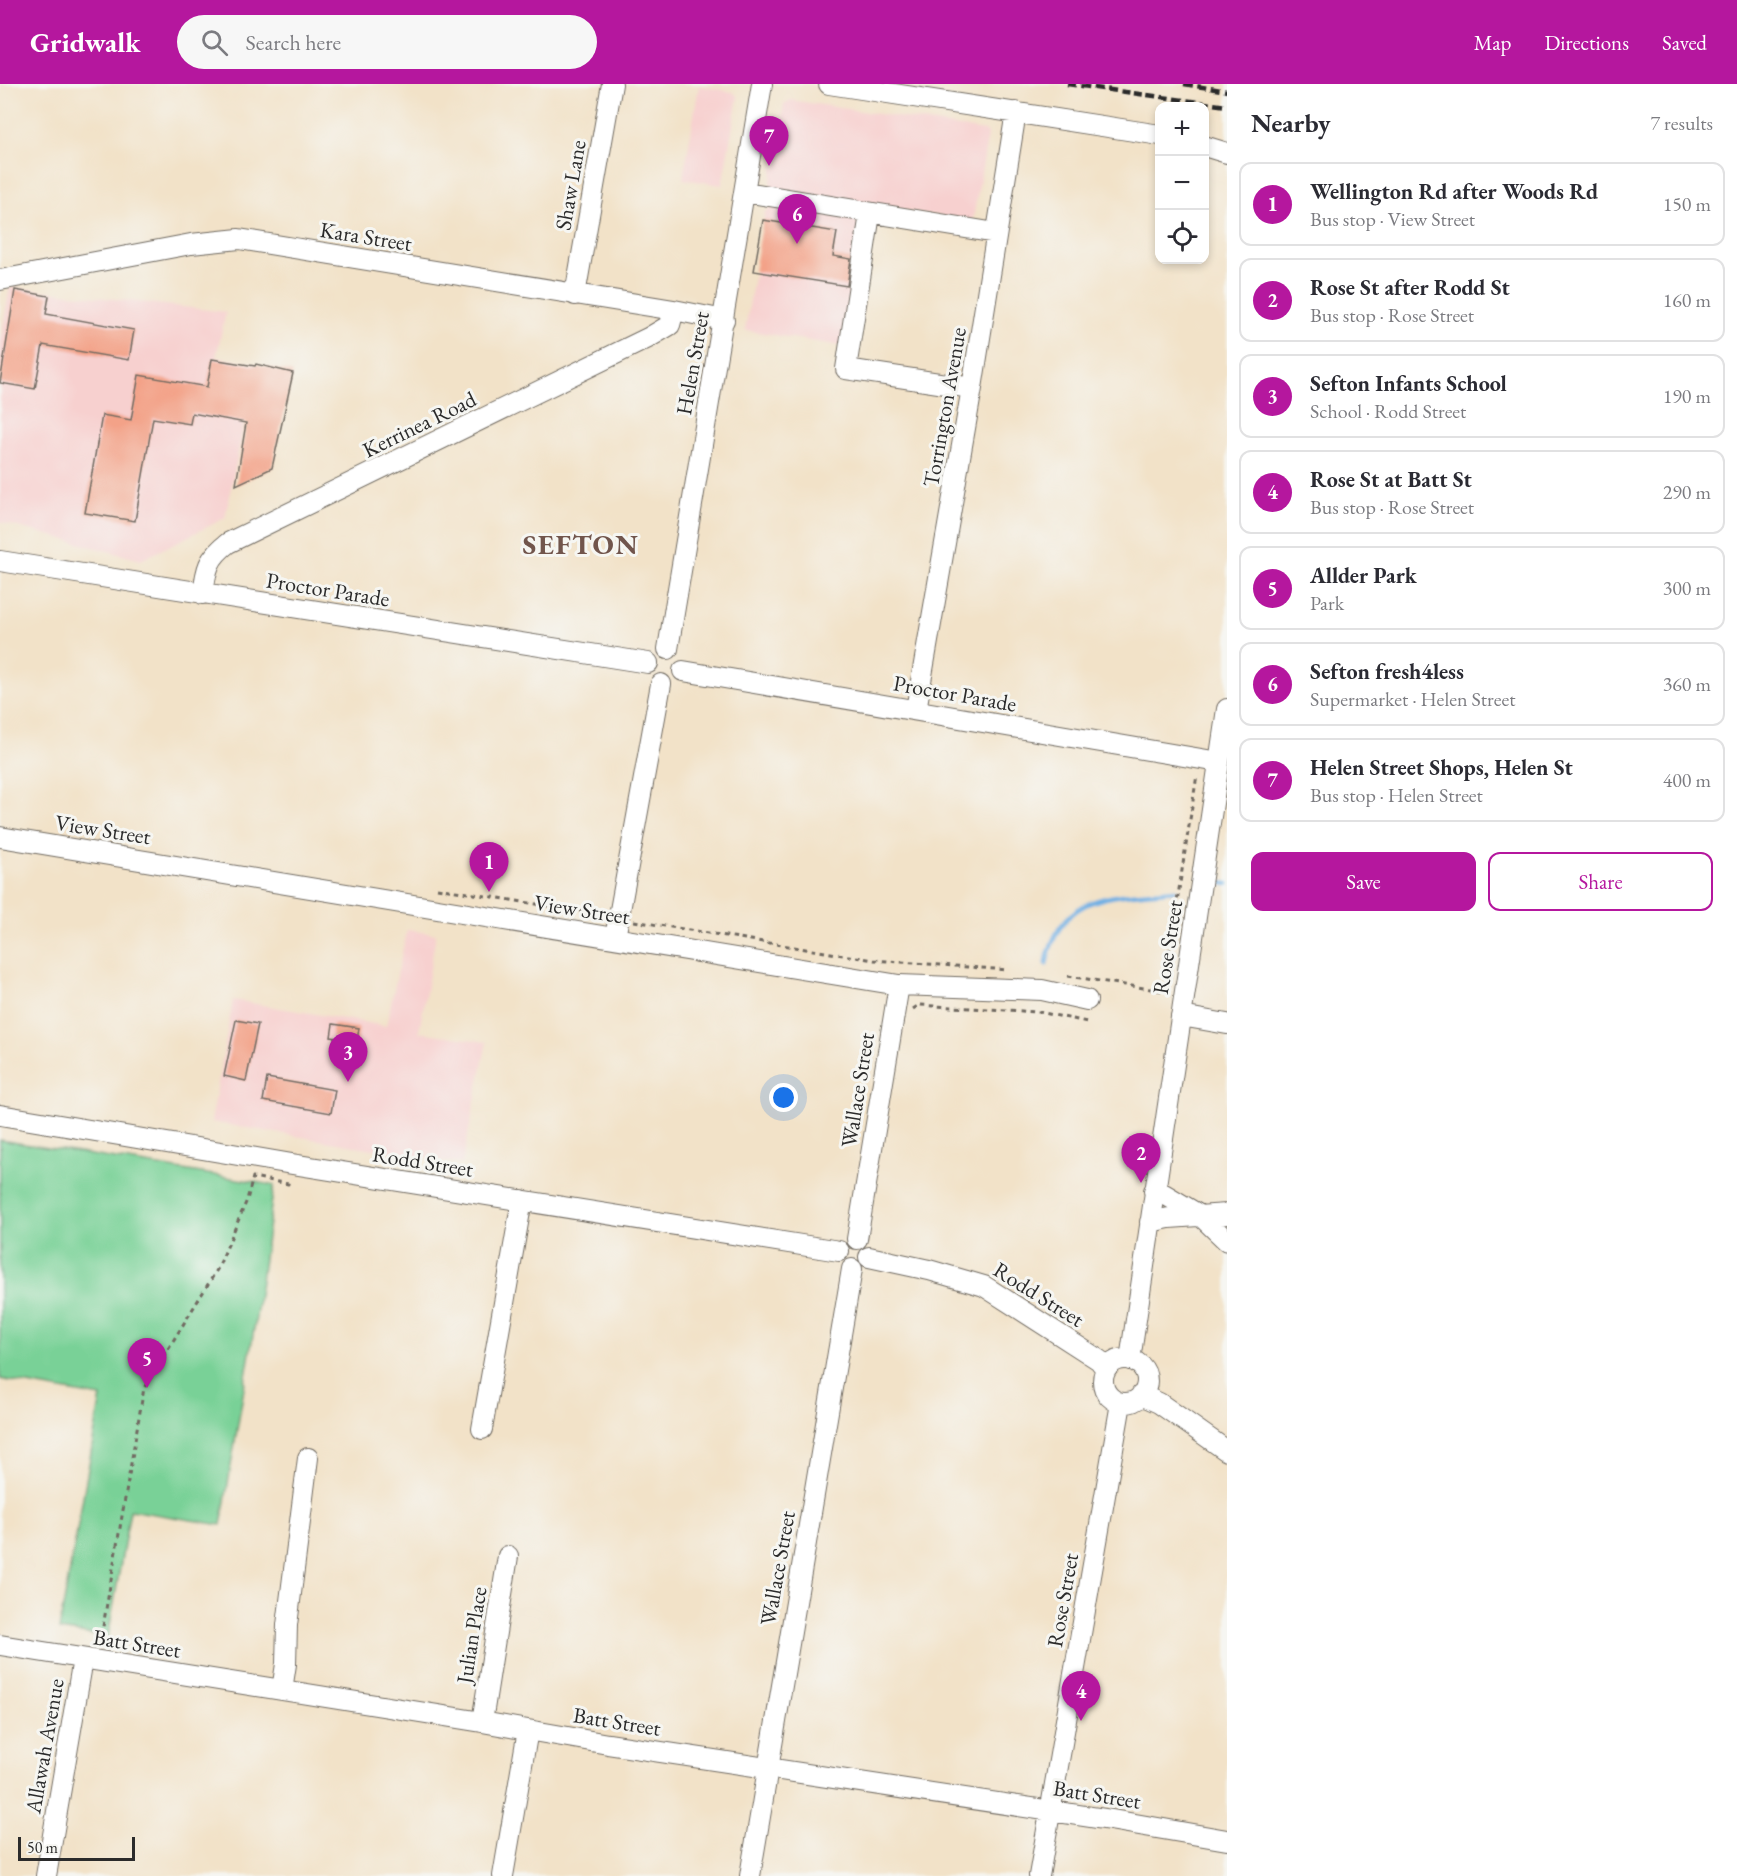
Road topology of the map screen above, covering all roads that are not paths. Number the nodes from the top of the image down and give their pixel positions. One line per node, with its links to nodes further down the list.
1 (612, 84): 12 (street, Shaw Lane)
2 (762, 84): 8 (street, Helen Street)
3 (829, 84): 4 (street)
4 (1016, 112): 5 (street); 10 (street, Torrington Avenue)
5 (1155, 134)
6 (1209, 148): 7 (street)
7 (1227, 153)
8 (745, 192): 9 (street); 14 (street, Helen Street)
9 (870, 214): 10 (street); 15 (street)
10 (996, 233): 15 (street, Torrington Avenue)
11 (0, 280): 12 (street, Kara Street)
12 (575, 295): 13 (street, Kara Street)
13 (674, 310): 14 (street, Kara Street); 17 (street, Kerrinea Road)
14 (724, 320): 18 (street, Helen Street)
15 (972, 388): 23 (street, Torrington Avenue)
16 (0, 561): 17 (street, Proctor Parade)
17 (203, 594): 19 (street, Proctor Parade)
18 (668, 649): 19 (street); 20 (street)
19 (648, 663): 21 (street)
20 (683, 671): 21 (street); 23 (street, Proctor Parade)
21 (661, 684): 27 (street)
22 (1227, 709): 24 (street, Rose Street)
23 (916, 710): 25 (street, Proctor Parade)
24 (1225, 736): 25 (street, Rose Street)
25 (1219, 762): 30 (street, Rose Street)
26 (0, 837): 27 (street, View Street)
27 (615, 938): 28 (street, View Street)
28 (898, 985): 29 (street, View Street); 38 (street, Wallace Street)
29 (1087, 1000)
30 (1181, 1016): 31 (street); 33 (street, Rose Street)
31 (1227, 1024)
32 (0, 1115): 34 (street, Rodd Street)
33 (1154, 1191): 36 (street); 37 (street, Rose Street)
34 (522, 1200): 40 (street, Rodd Street); 47 (street)
35 (1227, 1214): 36 (street)
36 (1201, 1216): 37 (street); 39 (street)
37 (1150, 1222): 43 (street, Rose Street)
38 (857, 1239): 40 (street); 41 (street)
39 (1227, 1241)
40 (839, 1251): 42 (street)
41 (869, 1257): 42 (street); 44 (street, Rodd Street)
42 (852, 1269): 56 (street, Wallace Street)
43 (1130, 1360): 44 (street); 45 (street)
44 (1106, 1369): 46 (street)
45 (1142, 1395): 46 (street); 48 (street)
46 (1121, 1402): 57 (street, Rose Street)
47 (482, 1429)
48 (1227, 1451)
49 (308, 1458): 53 (street)
50 (508, 1556): 54 (street, Julian Place)
51 (0, 1645): 52 (street, Batt Street)
52 (90, 1660): 53 (street, Batt Street); 59 (street, Allawah Avenue)
53 (282, 1690): 54 (street, Batt Street)
54 (482, 1722): 55 (street, Batt Street)
55 (528, 1730): 56 (street, Batt Street); 60 (street)
56 (767, 1769): 57 (street, Batt Street); 61 (street, Wallace Street)
57 (1049, 1811): 58 (street, Batt Street); 62 (street, Rose Street)
58 (1227, 1840)
59 (46, 1876)
60 (503, 1876)
61 (750, 1876)
62 (1039, 1876)

